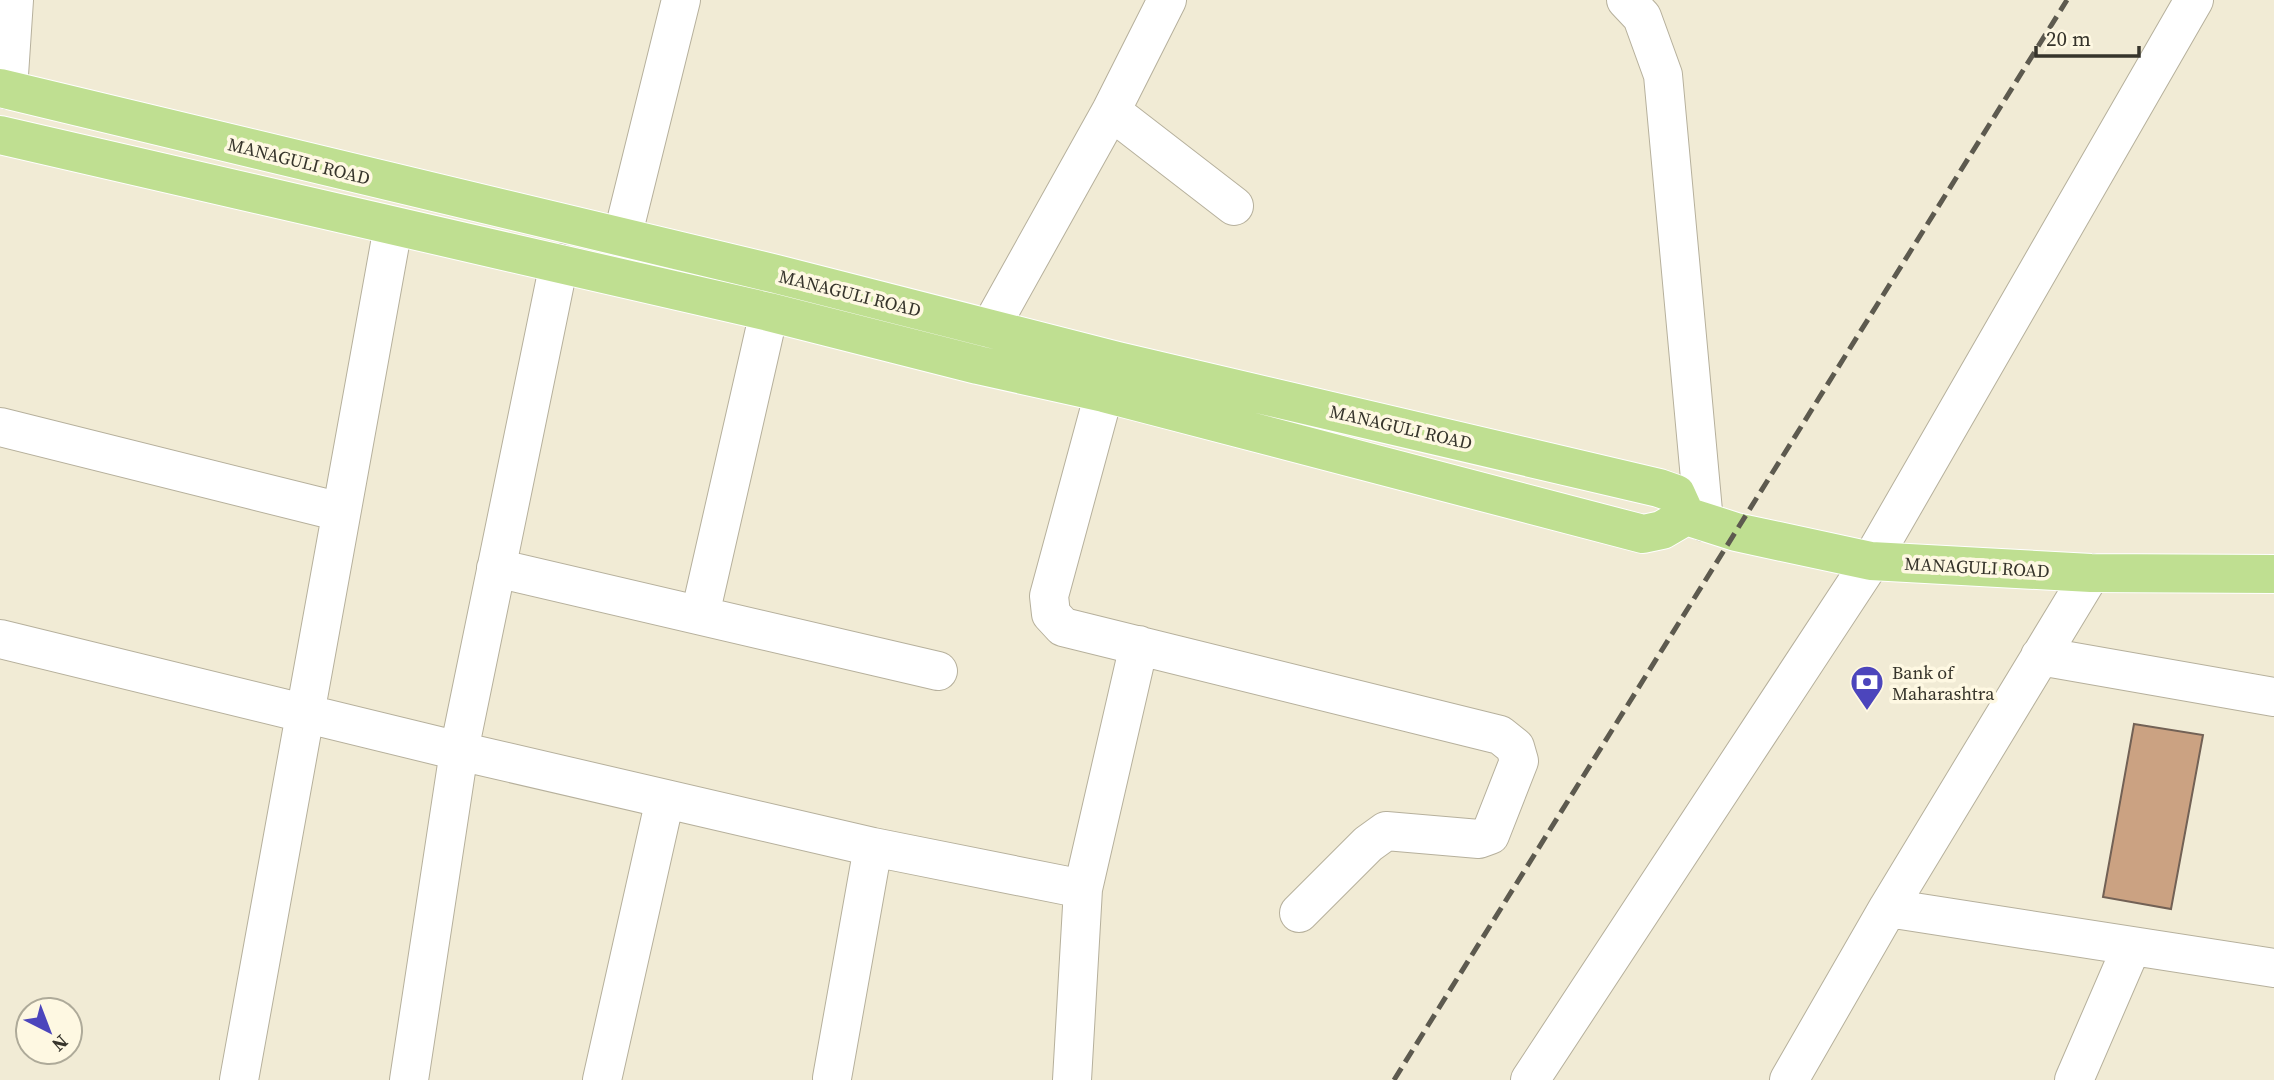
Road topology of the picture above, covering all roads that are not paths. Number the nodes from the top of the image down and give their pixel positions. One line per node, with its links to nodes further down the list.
1 (15, 0): 6 (street)
2 (681, 0): 11 (street)
3 (1167, 0): 7 (street)
4 (2194, 0): 19 (street)
5 (1643, 6): 18 (street)
6 (4, 89): 11 (main road, MANAGULI ROAD)
7 (1111, 111): 9 (street); 14 (street)
8 (0, 135): 10 (main road)
9 (1234, 206)
10 (393, 227): 12 (main road); 17 (street)
11 (622, 238): 14 (main road, MANAGULI ROAD)
12 (559, 263): 13 (main road); 20 (street)
13 (769, 312): 15 (main road); 23 (street)
14 (990, 328): 18 (main road, MANAGULI ROAD)
15 (1104, 393): 18 (main road); 25 (street)
16 (0, 427): 17 (street)
17 (341, 512): 29 (street)
18 (1695, 519): 19 (main road, MANAGULI ROAD)
19 (1871, 561): 21 (main road, MANAGULI ROAD); 43 (street)
20 (496, 568): 23 (street); 30 (street)
21 (2091, 573): 22 (main road, MANAGULI ROAD); 26 (street)
22 (2274, 574)
23 (700, 615): 27 (street)
24 (0, 639): 29 (street)
25 (1139, 645): 33 (street); 35 (street)
26 (2040, 656): 28 (street); 34 (street)
27 (938, 671)
28 (2274, 698)
29 (305, 713): 30 (street); 39 (street)
30 (458, 751): 31 (street); 40 (street)
31 (665, 799): 32 (street); 41 (street)
32 (873, 847): 33 (street); 38 (street)
33 (1083, 890): 42 (street)
34 (1888, 908): 36 (street); 44 (street)
35 (1299, 913)
36 (2132, 946): 37 (street); 45 (street)
37 (2274, 968)
38 (835, 1079)
39 (239, 1080)
40 (409, 1080)
41 (602, 1080)
42 (1072, 1080)
43 (1531, 1080)
44 (1789, 1080)
45 (2074, 1080)

